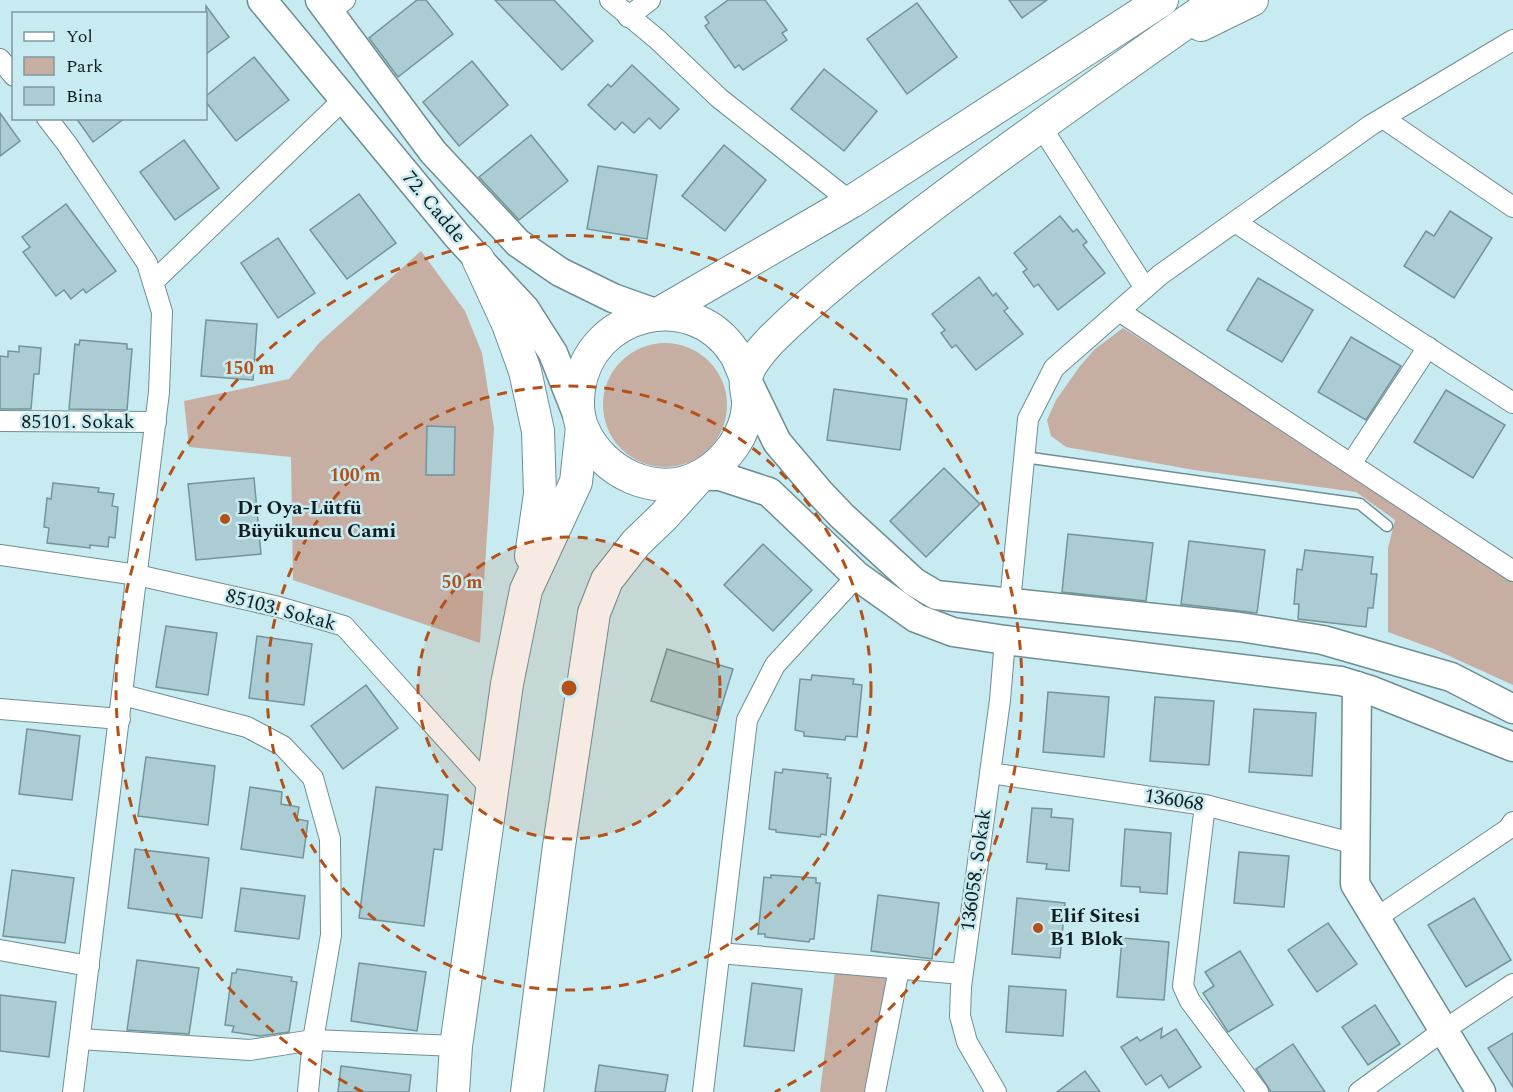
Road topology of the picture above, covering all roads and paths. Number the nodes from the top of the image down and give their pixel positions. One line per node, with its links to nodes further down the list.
1 (262, 0): 13 (main road, 72. Cadde)
2 (610, 0): 8 (street)
3 (650, 0): 8 (street)
4 (1162, 0): 17 (main road)
5 (1218, 0): 10 (main road)
6 (1252, 0): 10 (main road)
7 (332, 4): 24 (main road)
8 (628, 17): 17 (street)
9 (1513, 40): 14 (street)
10 (1139, 56): 16 (main road)
11 (0, 58): 12 (street)
12 (12, 73)
13 (344, 99): 20 (main road, 72. Cadde); 21 (street)
14 (1383, 118): 18 (street); 19 (street)
15 (48, 120): 21 (street)
16 (1040, 125): 22 (street); 26 (main road)
17 (850, 202): 24 (main road)
18 (1513, 207)
19 (1235, 222): 22 (street); 25 (street)
20 (478, 259): 30 (main road, 72. Cadde); 39 (main road)
21 (153, 282): 29 (street)
22 (1144, 288): 23 (street)
23 (1119, 311): 31 (street); 32 (street)
24 (658, 314): 26 (main road); 30 (main road)
25 (1428, 347): 27 (street); 32 (street)
26 (746, 378): 33 (main road); 40 (main road)
27 (1513, 403)
28 (0, 422): 29 (street, 85101. Sokak)
29 (156, 422): 37 (street)
30 (582, 427): 33 (main road); 39 (main road)
31 (1024, 457): 34 (lane); 40 (street)
32 (1351, 464): 36 (street)
33 (700, 476): 38 (main road); 67 (main road)
34 (1387, 526)
35 (0, 555): 37 (street, 85103. Sokak)
36 (1513, 571)
37 (137, 575): 43 (street); 49 (street, 85103. Sokak)
38 (857, 576): 41 (main road); 55 (street)
39 (526, 590): 49 (main road)
40 (1010, 602): 44 (main road)
41 (1005, 640): 42 (main road); 48 (street, 136058. Sokak)
42 (1357, 686): 47 (main road); 52 (main road)
43 (123, 695): 46 (street); 62 (street)
44 (1513, 709)
45 (0, 710): 46 (street)
46 (120, 719): 56 (street)
47 (1513, 747)
48 (990, 773): 50 (street, 136068); 58 (street, 136058. Sokak)
49 (492, 790): 63 (main road)
50 (1205, 804): 52 (street, 136068); 71 (street)
51 (1513, 822): 53 (street)
52 (1356, 844): 53 (main road)
53 (1376, 918): 60 (main road)
54 (0, 950): 56 (street)
55 (719, 953): 57 (street); 68 (street)
56 (88, 966): 61 (street)
57 (899, 969): 58 (street); 69 (street)
58 (963, 974): 70 (street, 136058. Sokak)
59 (1513, 984): 60 (street)
60 (1444, 1030): 72 (street); 73 (main road)
61 (80, 1039): 62 (street); 64 (street)
62 (313, 1040): 63 (street); 65 (street)
63 (456, 1046): 66 (main road)
64 (73, 1092)
65 (308, 1092)
66 (453, 1092)
67 (526, 1092)
68 (704, 1092)
69 (875, 1092)
70 (996, 1092)
71 (1258, 1092)
72 (1359, 1092)
73 (1481, 1092)

